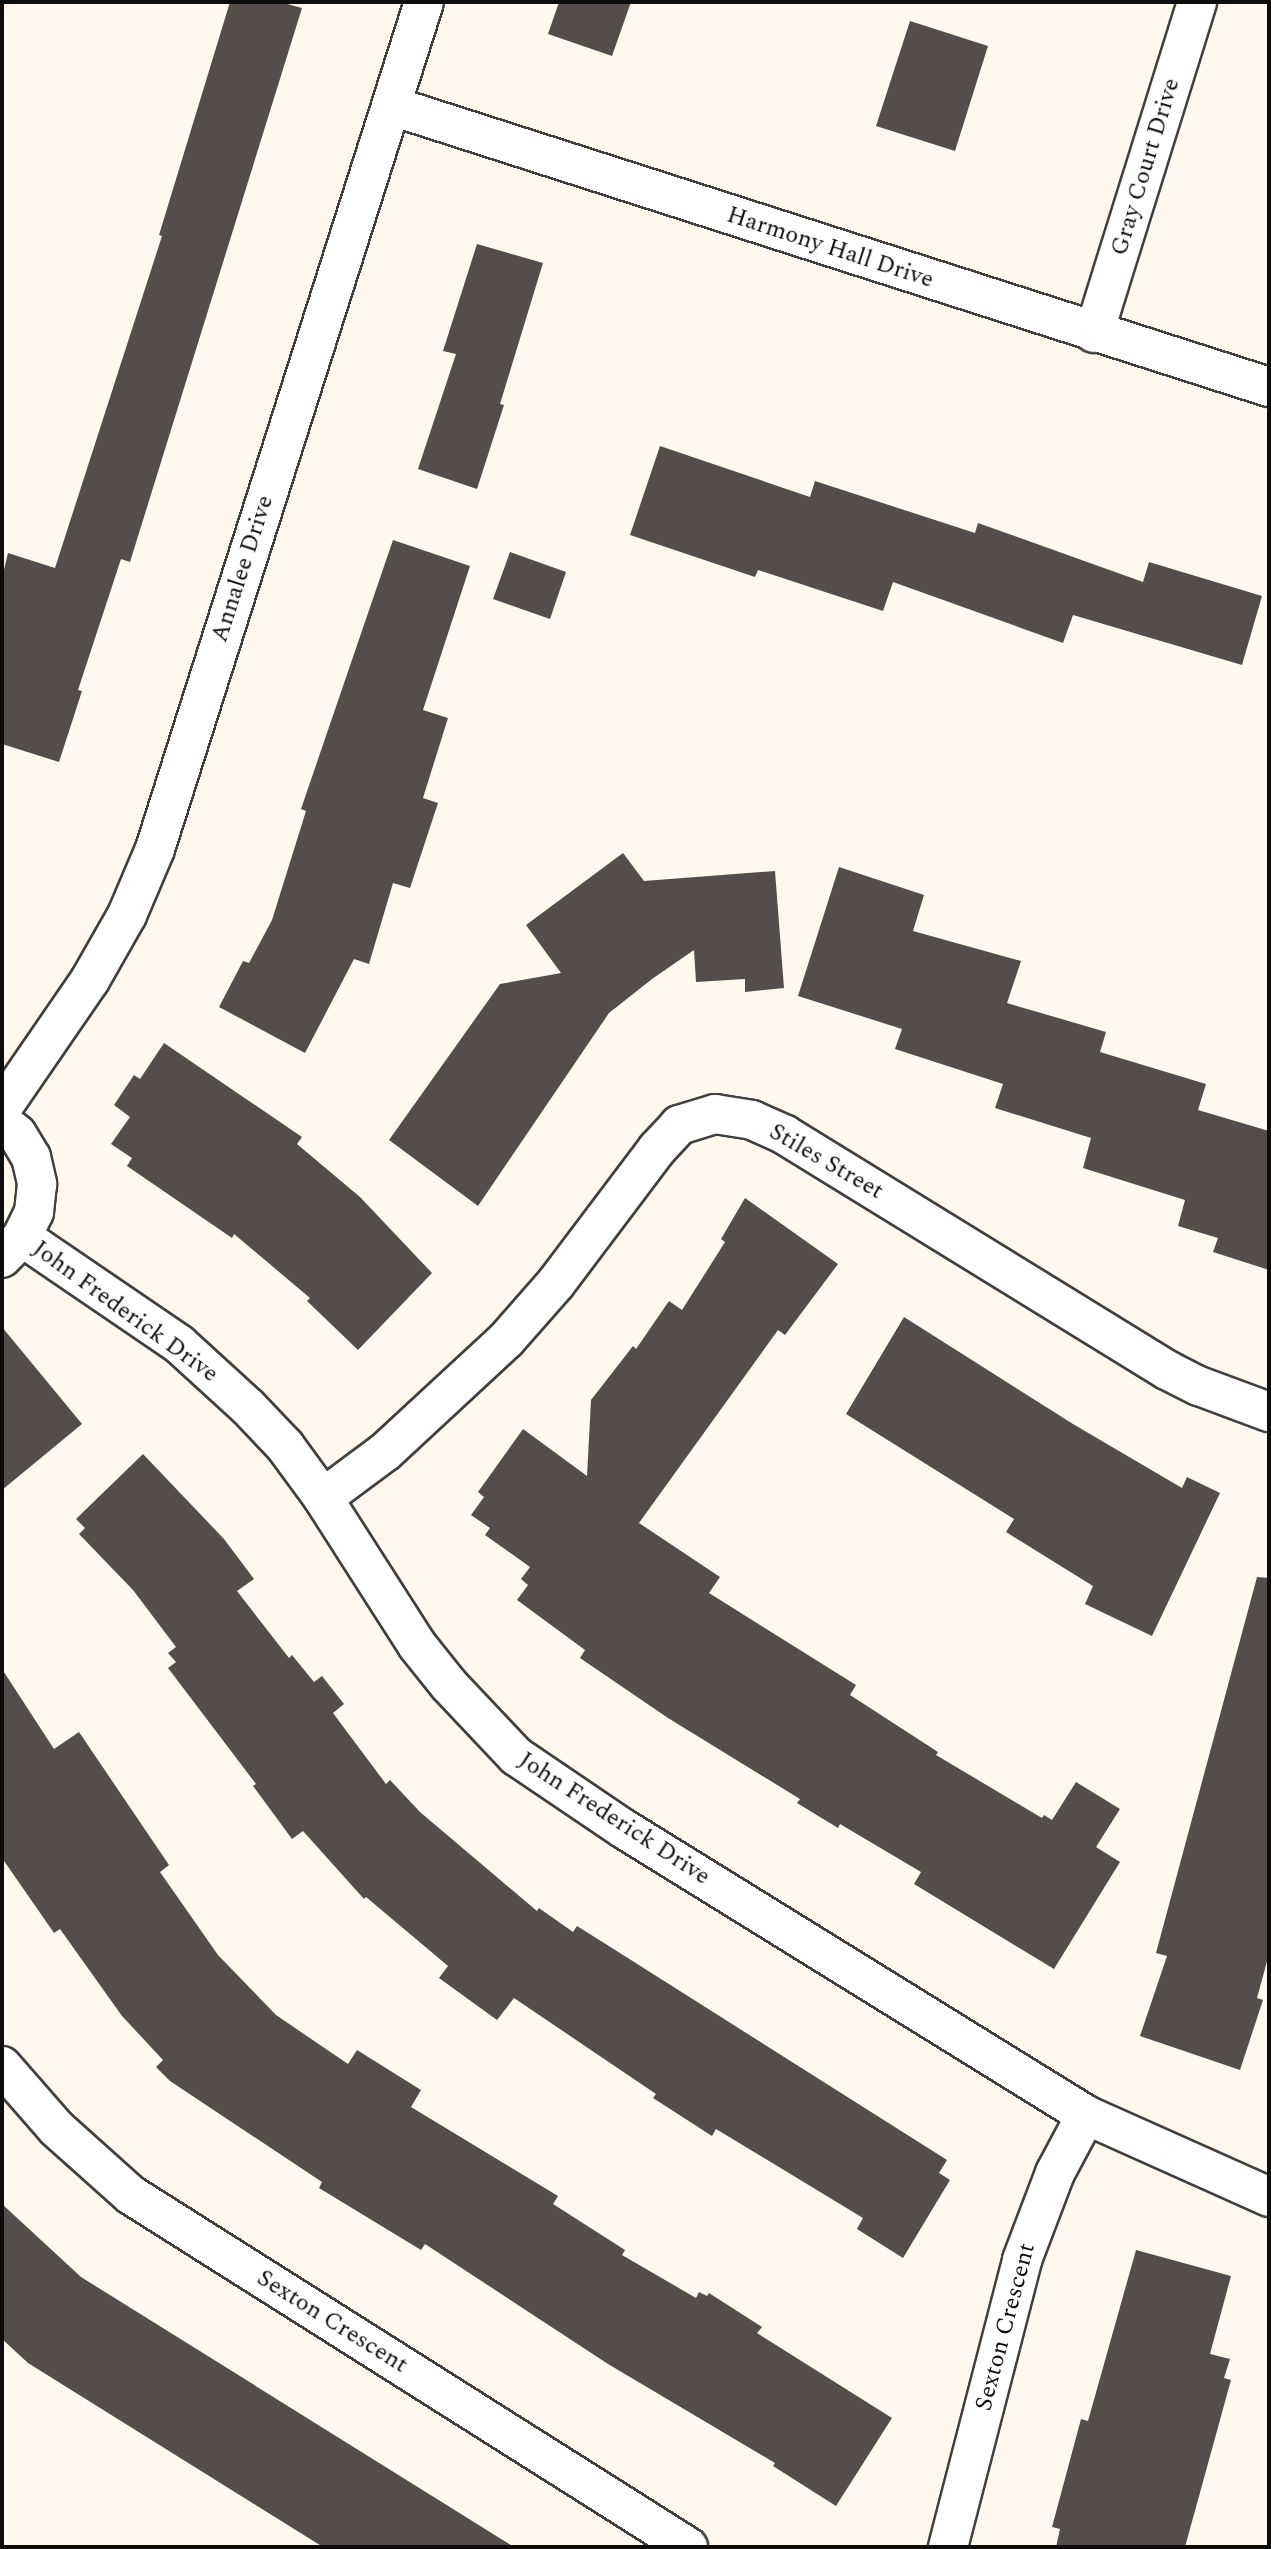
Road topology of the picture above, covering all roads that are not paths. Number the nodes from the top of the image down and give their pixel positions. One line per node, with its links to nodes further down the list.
1 (424, 2): 3 (street, Annalee Drive)
2 (1197, 2): 4 (street, Gray Court Drive)
3 (392, 106): 4 (street, Harmony Hall Drive); 6 (street, Annalee Drive)
4 (1094, 333): 5 (street, Harmony Hall Drive)
5 (1269, 387)
6 (2, 1108)
7 (2, 1122): 8 (street)
8 (12, 1247): 10 (street, John Frederick Drive)
9 (1269, 1412): 10 (street, Stiles Street)
10 (323, 1498): 12 (street, John Frederick Drive)
11 (2, 2066): 14 (street, Sexton Crescent)
12 (1086, 2115): 13 (street, John Frederick Drive); 15 (street, Sexton Crescent)
13 (1269, 2197)
14 (688, 2547)
15 (948, 2547)

